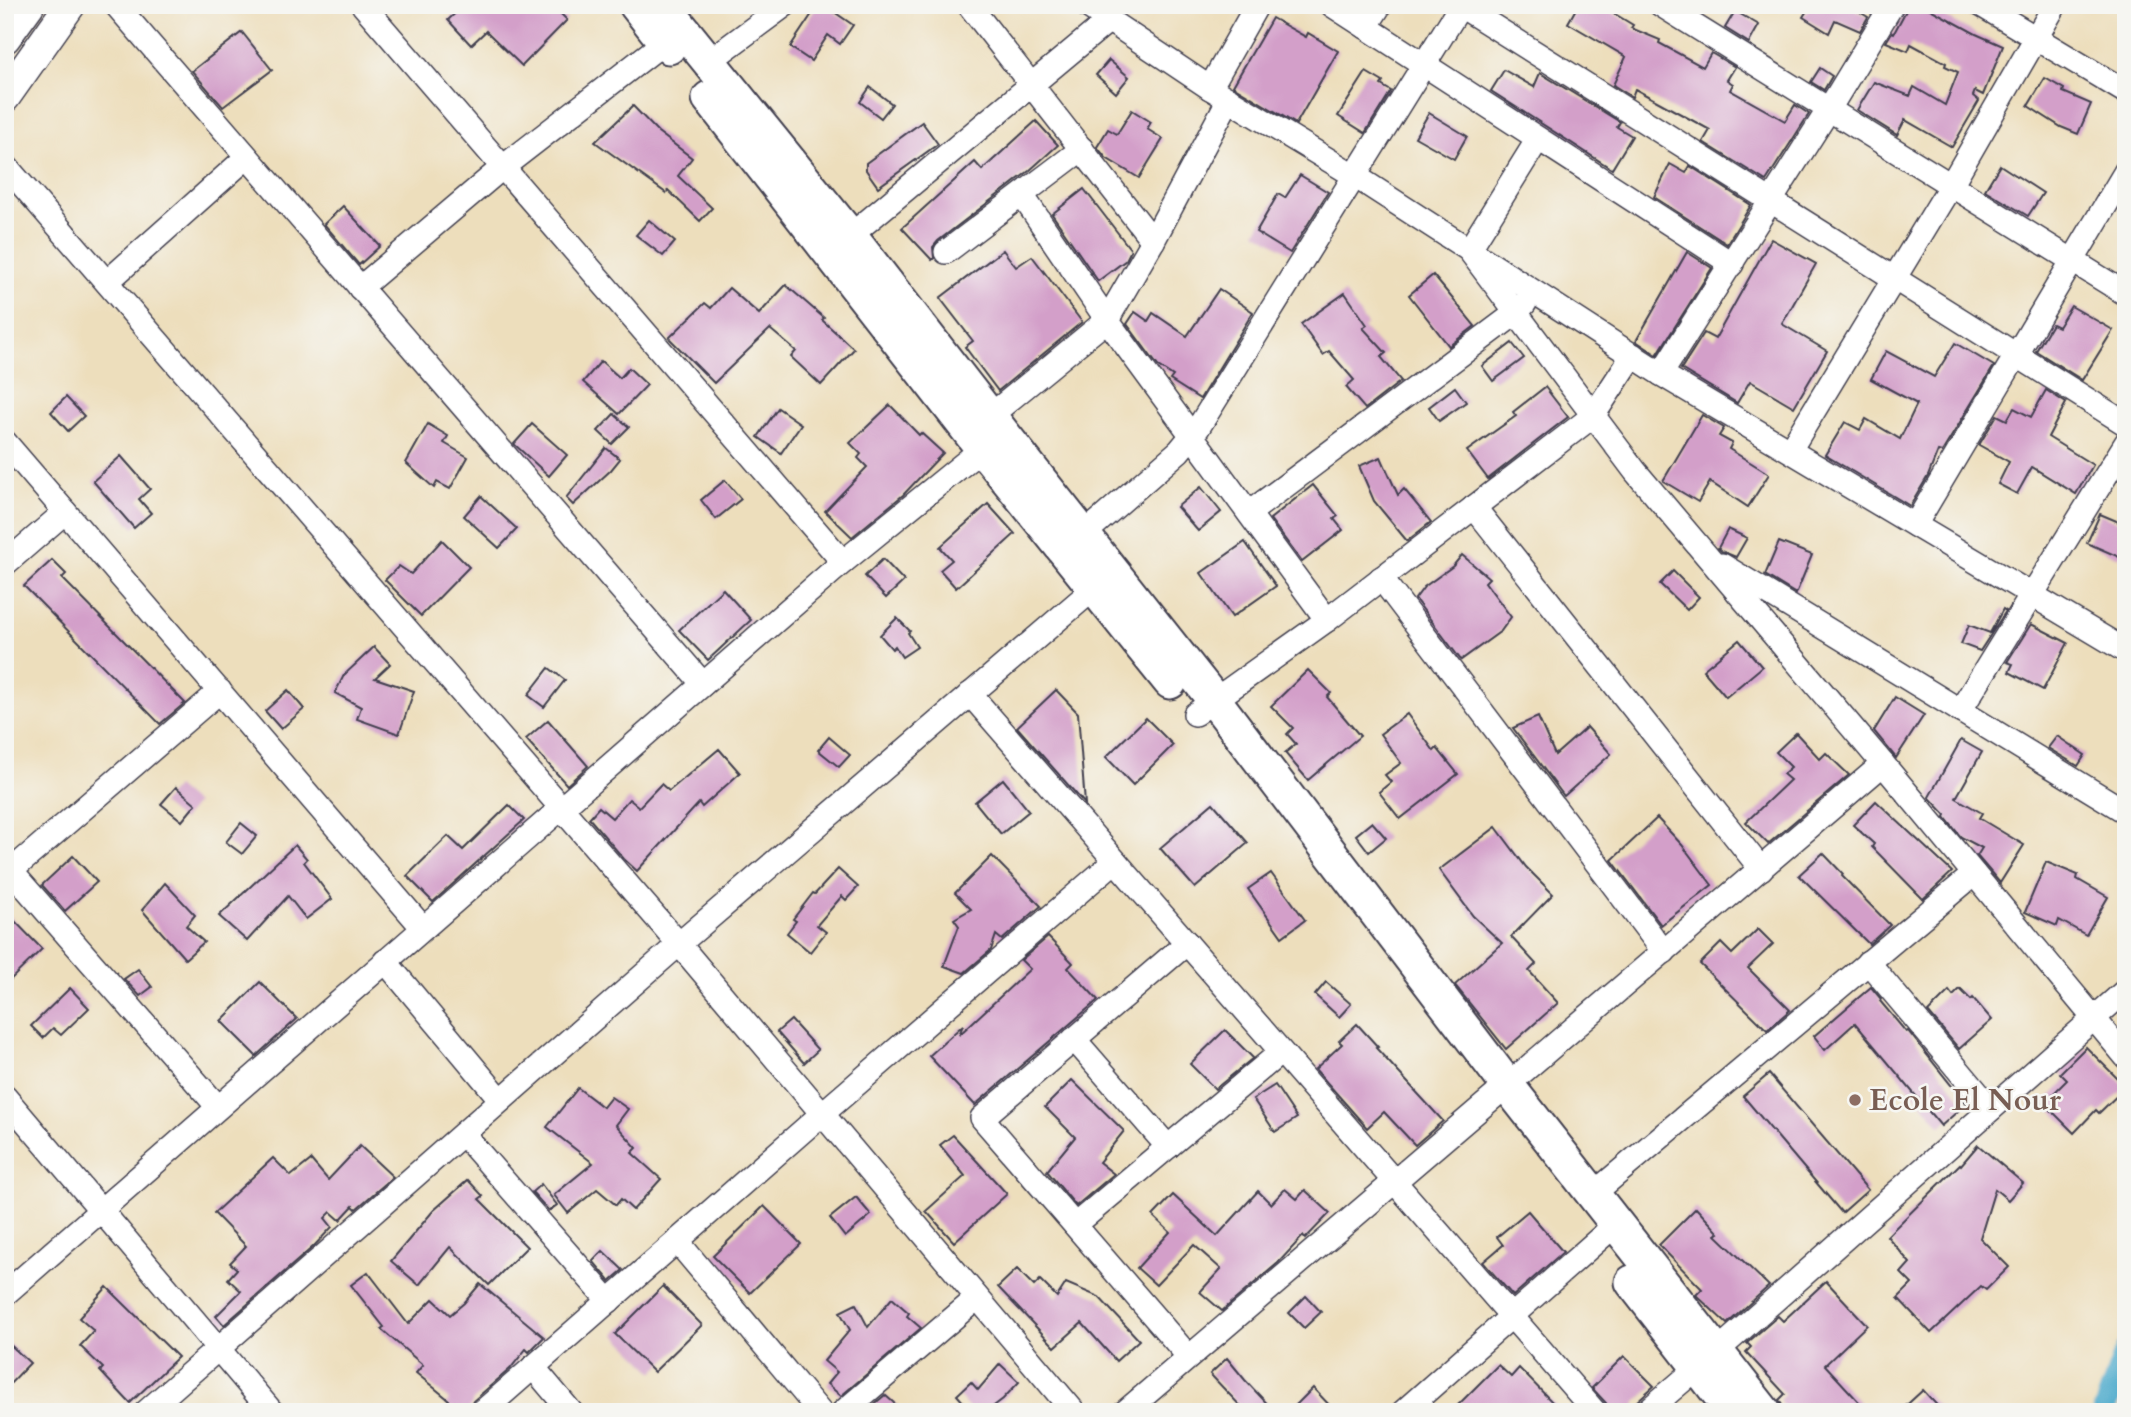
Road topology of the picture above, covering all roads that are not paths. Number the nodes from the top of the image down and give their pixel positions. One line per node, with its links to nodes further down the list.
1 (29, 5): 20 (street)
2 (70, 5): 27 (street)
3 (116, 5): 31 (street)
4 (636, 5): 18 (main road)
5 (785, 5): 22 (street)
6 (969, 5): 24 (street)
7 (1086, 5): 17 (street)
8 (1257, 5): 26 (street)
9 (1332, 5): 19 (street)
10 (1380, 5): 19 (street)
11 (1661, 5): 28 (street)
12 (1892, 5): 28 (street)
13 (1981, 5): 21 (street)
14 (2055, 5): 21 (street)
15 (1461, 6): 23 (street); 38 (street)
16 (378, 10): 33 (street)
17 (1108, 21): 24 (street); 26 (street)
18 (670, 25): 22 (main road); 33 (street); 40 (main road)
19 (1366, 27): 23 (street)
20 (5, 38)
21 (2036, 38): 25 (street); 36 (street)
22 (708, 62): 40 (main road)
23 (1424, 65): 29 (street); 35 (street)
24 (1031, 86): 30 (street); 40 (street)
25 (2126, 92)
26 (1220, 93): 35 (street); 39 (street)
27 (5, 97)
28 (1829, 109): 36 (street); 38 (street)
29 (1538, 139): 41 (street); 44 (street)
30 (1082, 149): 37 (street); 39 (street)
31 (247, 157): 46 (street); 47 (street)
32 (5, 165): 46 (street)
33 (503, 167): 47 (street); 68 (street)
34 (2126, 171): 43 (street)
35 (1355, 176): 41 (street); 58 (street)
36 (1951, 185): 43 (street); 45 (street)
37 (1022, 195): 42 (street); 51 (street)
38 (1771, 202): 44 (street); 45 (street)
39 (1153, 241): 51 (street)
40 (840, 244): 57 (main road)
41 (1469, 250): 48 (street); 50 (street)
42 (946, 252)
43 (2072, 260): 49 (street); 53 (street)
44 (1732, 264): 54 (street)
45 (1894, 279): 53 (street); 61 (street)
46 (107, 282): 81 (street)
47 (360, 288): 75 (street)
48 (1536, 292): 50 (street); 52 (street)
49 (2126, 294)
50 (1516, 313): 55 (street); 64 (street)
51 (1107, 320): 57 (street); 58 (street)
52 (1633, 355): 54 (street); 55 (street)
53 (2015, 355): 56 (street); 65 (street)
54 (1661, 374): 61 (street)
55 (1593, 416): 62 (street); 67 (street)
56 (2126, 424)
57 (986, 432): 66 (main road); 68 (street); 71 (main road)
58 (1192, 435): 64 (street); 66 (street)
59 (5, 442): 63 (street)
60 (2126, 443): 72 (street)
61 (1790, 450): 65 (street)
62 (1474, 507): 70 (street); 84 (street)
63 (65, 512): 69 (street); 76 (street)
64 (1249, 513): 73 (street)
65 (1915, 525): 72 (street)
66 (1083, 535): 71 (main road)
67 (1706, 555): 79 (street); 80 (street)
68 (843, 562): 75 (street)
69 (5, 564)
70 (1381, 578): 73 (street); 90 (street)
71 (1103, 581): 77 (street); 78 (main road)
72 (2033, 596): 74 (street); 79 (street)
73 (1327, 620): 78 (street)
74 (2126, 651)
75 (703, 684): 81 (street)
76 (220, 691): 85 (street); 87 (street)
77 (970, 694): 83 (street); 89 (street)
78 (1205, 708): 98 (main road)
79 (1960, 711): 82 (street)
80 (1883, 764): 84 (street); 86 (street)
81 (561, 807): 87 (street); 89 (street)
82 (2126, 812)
83 (1115, 861): 88 (street); 103 (street)
84 (1761, 869): 90 (street)
85 (8, 873): 101 (street)
86 (1973, 874): 92 (street); 94 (street)
87 (423, 928): 91 (street)
88 (1186, 943): 95 (street); 96 (street)
89 (679, 944): 100 (street); 103 (street)
90 (1664, 952): 98 (street)
91 (385, 961): 100 (street); 101 (street)
92 (1868, 962): 102 (street); 107 (street)
93 (2126, 990): 94 (street)
94 (2093, 1019): 97 (street); 102 (street)
95 (1074, 1039): 105 (street); 109 (street)
96 (1281, 1052): 105 (street); 106 (street)
97 (2126, 1057)
98 (1500, 1093): 106 (street); 107 (main road); 110 (main road)
99 (5, 1097): 108 (street)
100 (502, 1100): 104 (street)
101 (218, 1107): 108 (street)
102 (1991, 1109): 118 (street)
103 (822, 1114): 111 (street); 113 (street)
104 (463, 1134): 114 (street); 116 (street)
105 (1168, 1147): 109 (street)
106 (1395, 1183): 115 (street); 117 (street)
107 (1593, 1194): 110 (main road)
108 (101, 1210): 112 (street); 116 (street)
109 (1075, 1225): 117 (street)
110 (1608, 1232): 115 (street); 118 (main road)
111 (677, 1241): 114 (street); 124 (street)
112 (5, 1294)
113 (977, 1298): 125 (street); 126 (street)
114 (609, 1300): 119 (street)
115 (1510, 1317): 128 (street); 129 (street)
116 (219, 1349): 120 (street); 121 (street)
117 (1189, 1357): 127 (street)
118 (1707, 1360): 130 (street); 131 (main road); 132 (main road)
119 (533, 1367): 122 (street); 123 (street)
120 (146, 1412)
121 (272, 1412)
122 (482, 1412)
123 (571, 1412)
124 (820, 1412)
125 (843, 1412)
126 (1074, 1412)
127 (1125, 1412)
128 (1403, 1412)
129 (1595, 1412)
130 (1646, 1412)
131 (1733, 1412)
132 (1764, 1412)

